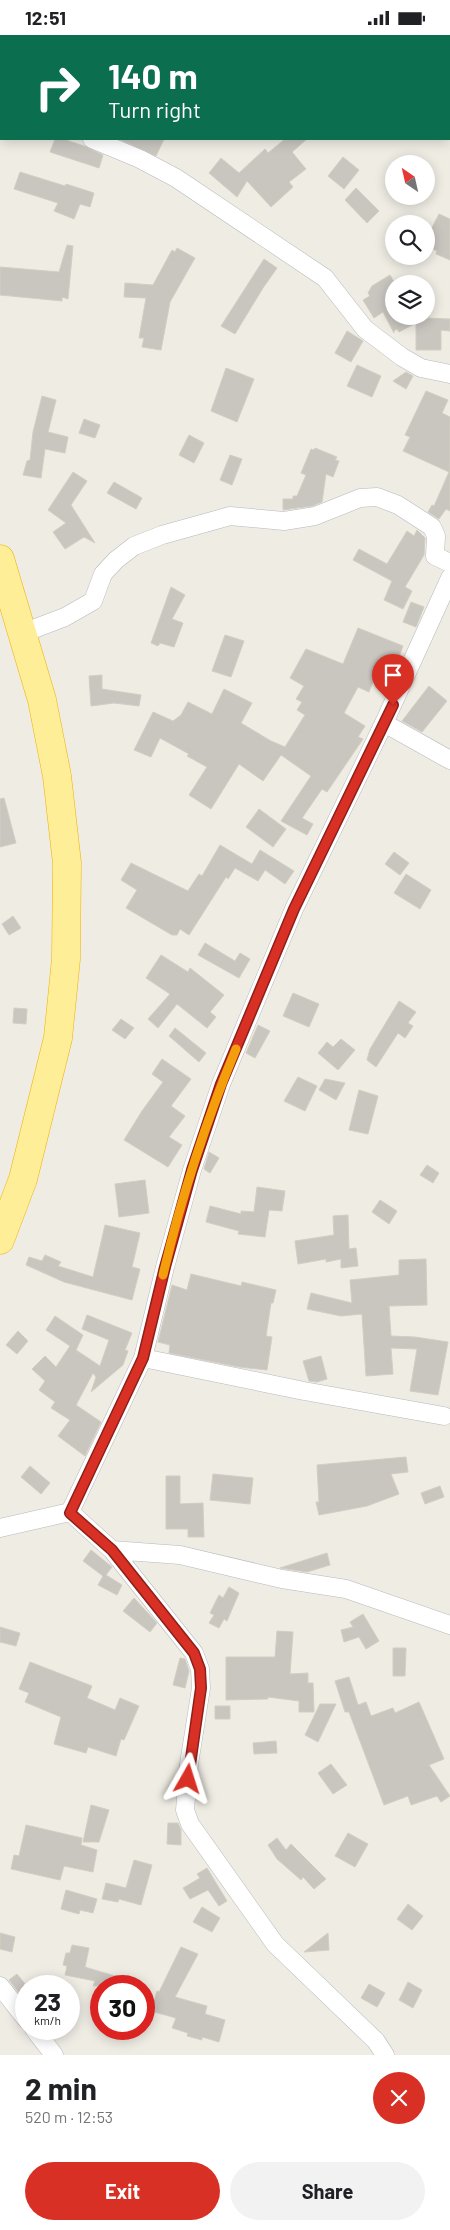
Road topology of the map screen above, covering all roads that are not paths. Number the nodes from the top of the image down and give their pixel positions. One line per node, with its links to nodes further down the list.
1 (94, 140): 2 (street)
2 (450, 374)
3 (450, 563): 6 (street)
4 (2, 569): 6 (highway)
5 (450, 578): 7 (street)
6 (23, 633): 9 (highway)
7 (384, 723): 8 (street); 10 (street)
8 (450, 760)
9 (0, 1240)
10 (143, 1358): 11 (street); 12 (street)
11 (444, 1416)
12 (70, 1513): 13 (street); 14 (street)
13 (0, 1528)
14 (112, 1550): 15 (street); 20 (street)
15 (450, 1625)
16 (0, 1986): 17 (street)
17 (15, 2005)
18 (42, 2040): 19 (street)
19 (54, 2055)
20 (385, 2055)

